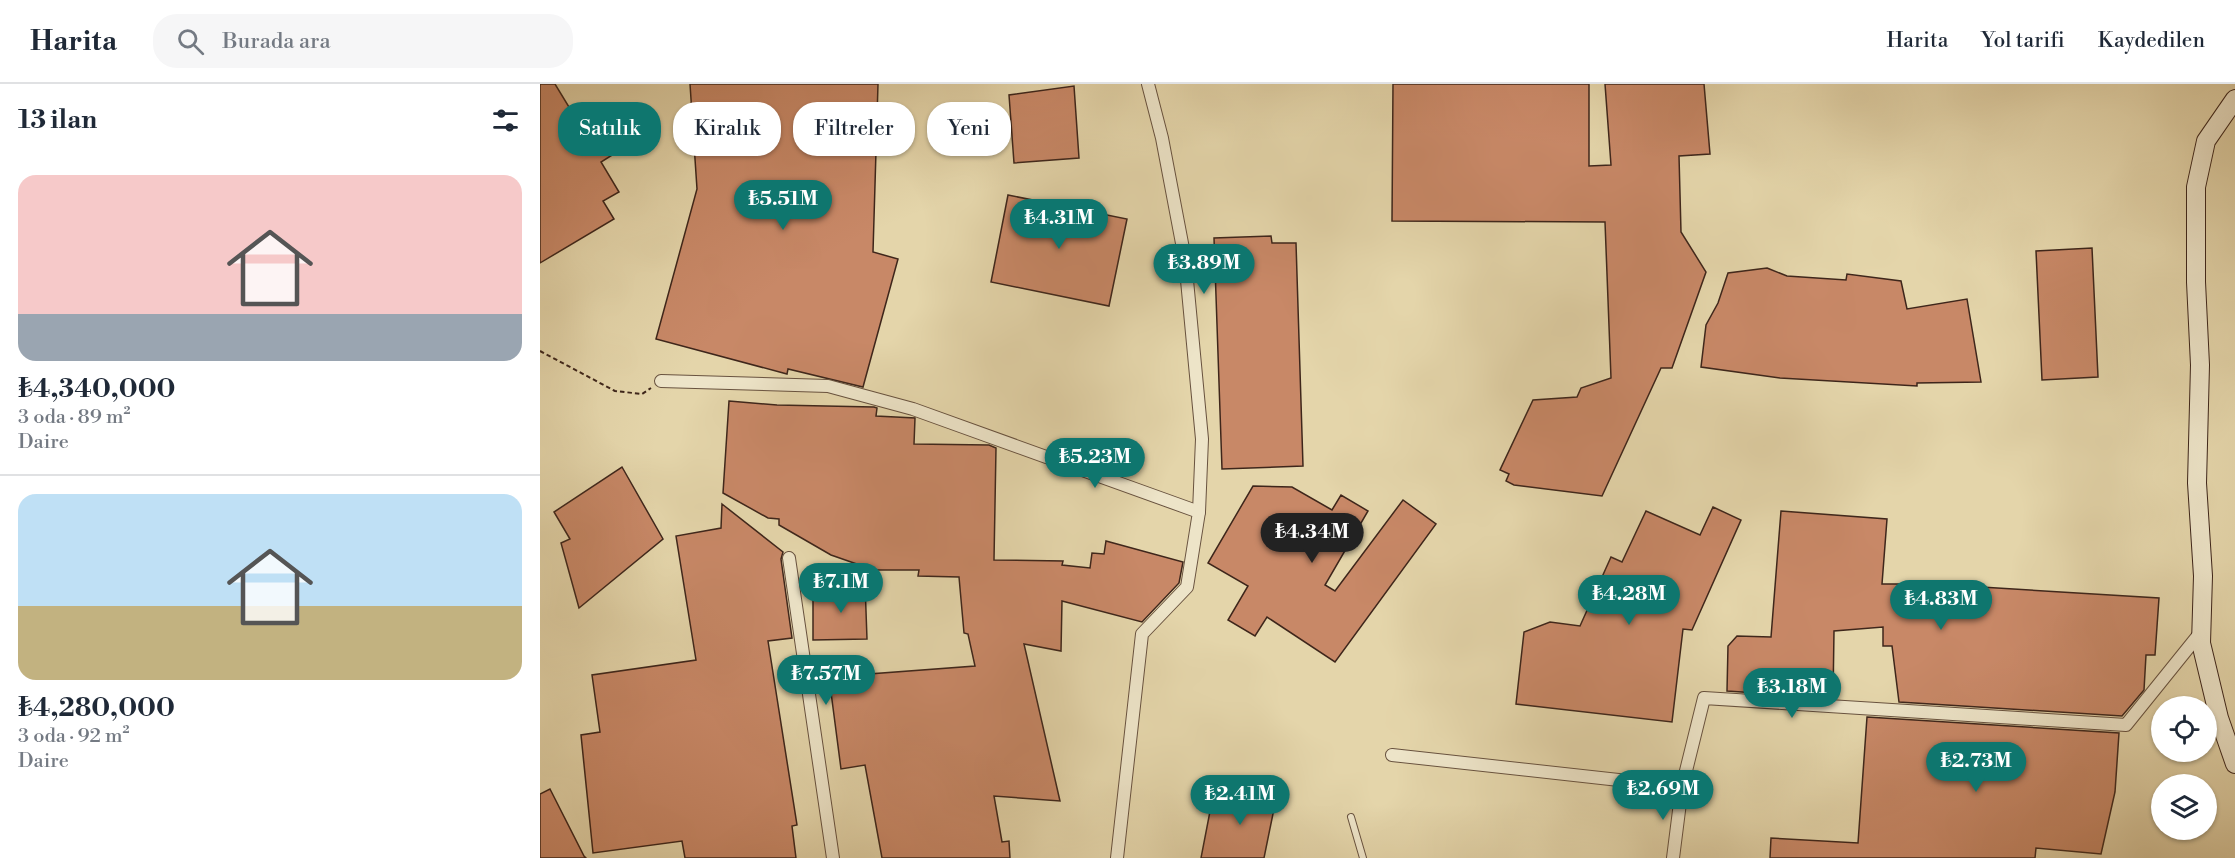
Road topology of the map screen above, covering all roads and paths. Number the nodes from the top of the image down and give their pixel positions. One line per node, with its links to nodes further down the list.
1 (1148, 84): 5 (street)
2 (2235, 99): 7 (street)
3 (540, 351): 4 (path)
4 (661, 381): 5 (street)
5 (1199, 512): 13 (street)
6 (789, 558): 12 (street)
7 (2201, 631): 9 (street); 10 (street)
8 (1392, 755): 10 (street)
9 (2235, 764)
10 (1682, 787): 15 (street)
11 (1351, 817): 14 (lane)
12 (833, 858)
13 (1118, 858)
14 (1363, 858)
15 (1673, 858)

